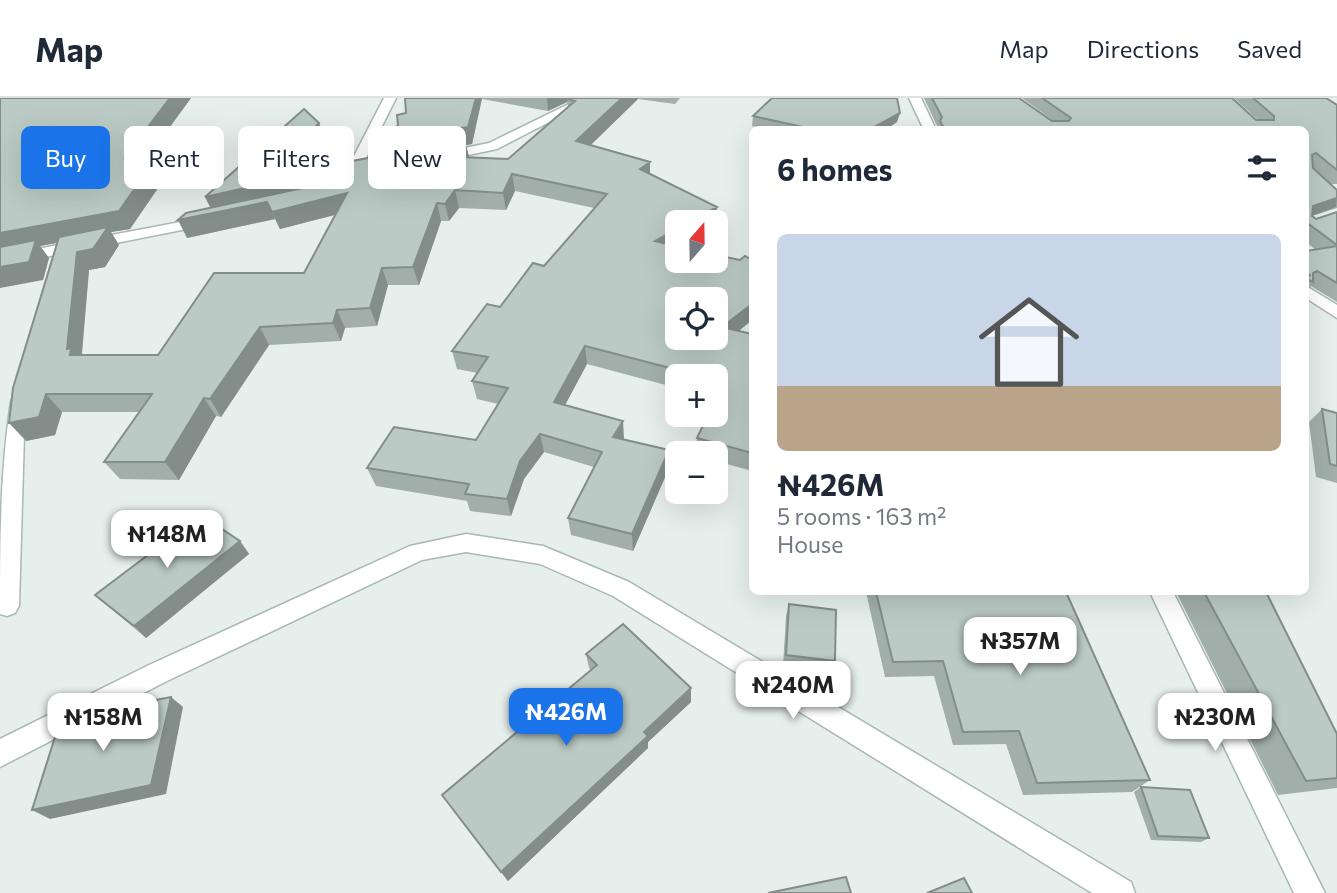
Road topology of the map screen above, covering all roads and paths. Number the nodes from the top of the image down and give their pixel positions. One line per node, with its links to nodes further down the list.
1 (390, 98): 6 (street)
2 (590, 98): 5 (street)
3 (915, 98): 4 (street)
4 (928, 126)
5 (466, 151)
6 (354, 174)
7 (221, 218): 8 (street)
8 (63, 248): 9 (street); 10 (street)
9 (0, 261)
10 (56, 275)
11 (1309, 293): 12 (street)
12 (1337, 313)
13 (26, 380): 15 (street)
14 (1162, 595): 18 (street)
15 (7, 607)
16 (0, 754): 17 (street)
17 (1120, 893)
18 (1310, 893)

